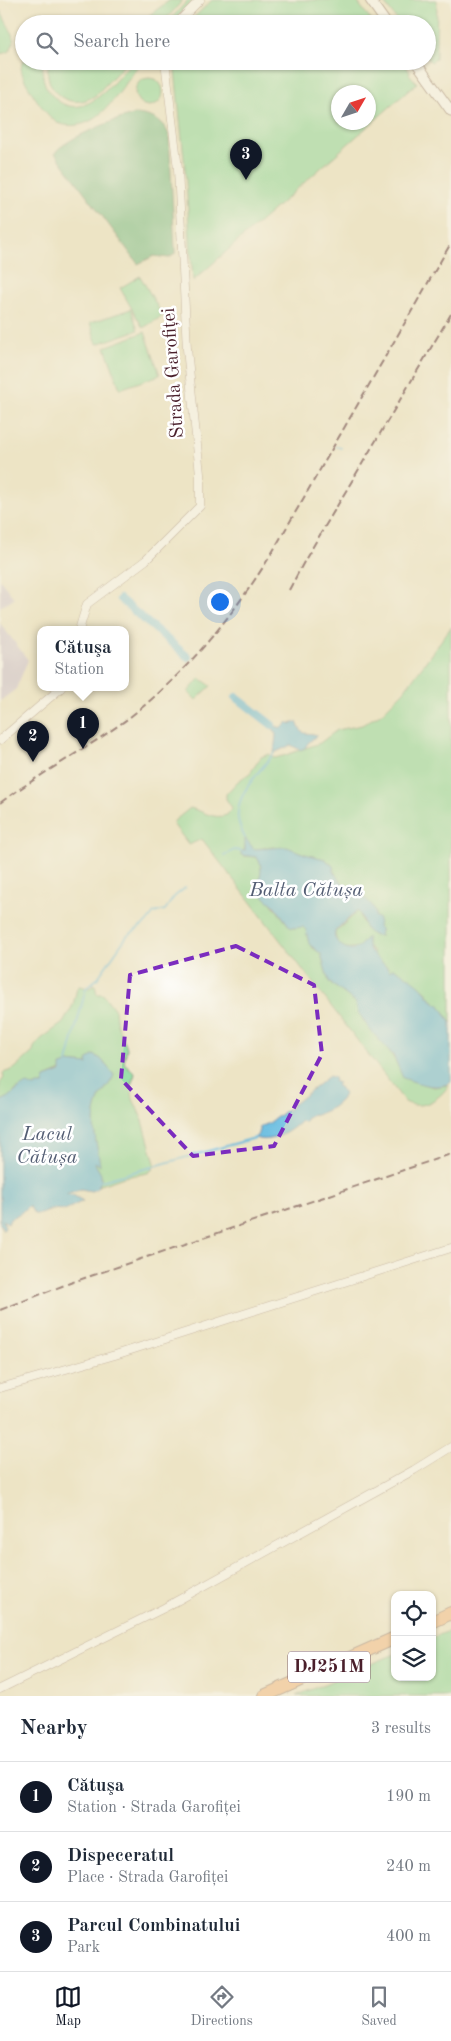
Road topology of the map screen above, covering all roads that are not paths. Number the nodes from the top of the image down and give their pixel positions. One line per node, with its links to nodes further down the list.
1 (200, 0): 3 (street)
2 (370, 0): 4 (street)
3 (185, 15)
4 (381, 15)
5 (166, 70): 8 (street, Strada Garofiței)
6 (422, 70): 7 (street)
7 (450, 109)
8 (80, 626)
9 (57, 691): 10 (street)
10 (0, 740)
11 (451, 1248): 12 (street)
12 (0, 1388)
13 (451, 1447): 17 (street)
14 (451, 1613): 15 (highway)
15 (436, 1620)
16 (391, 1640): 18 (highway, DJ251M)
17 (0, 1689)
18 (264, 1696)

